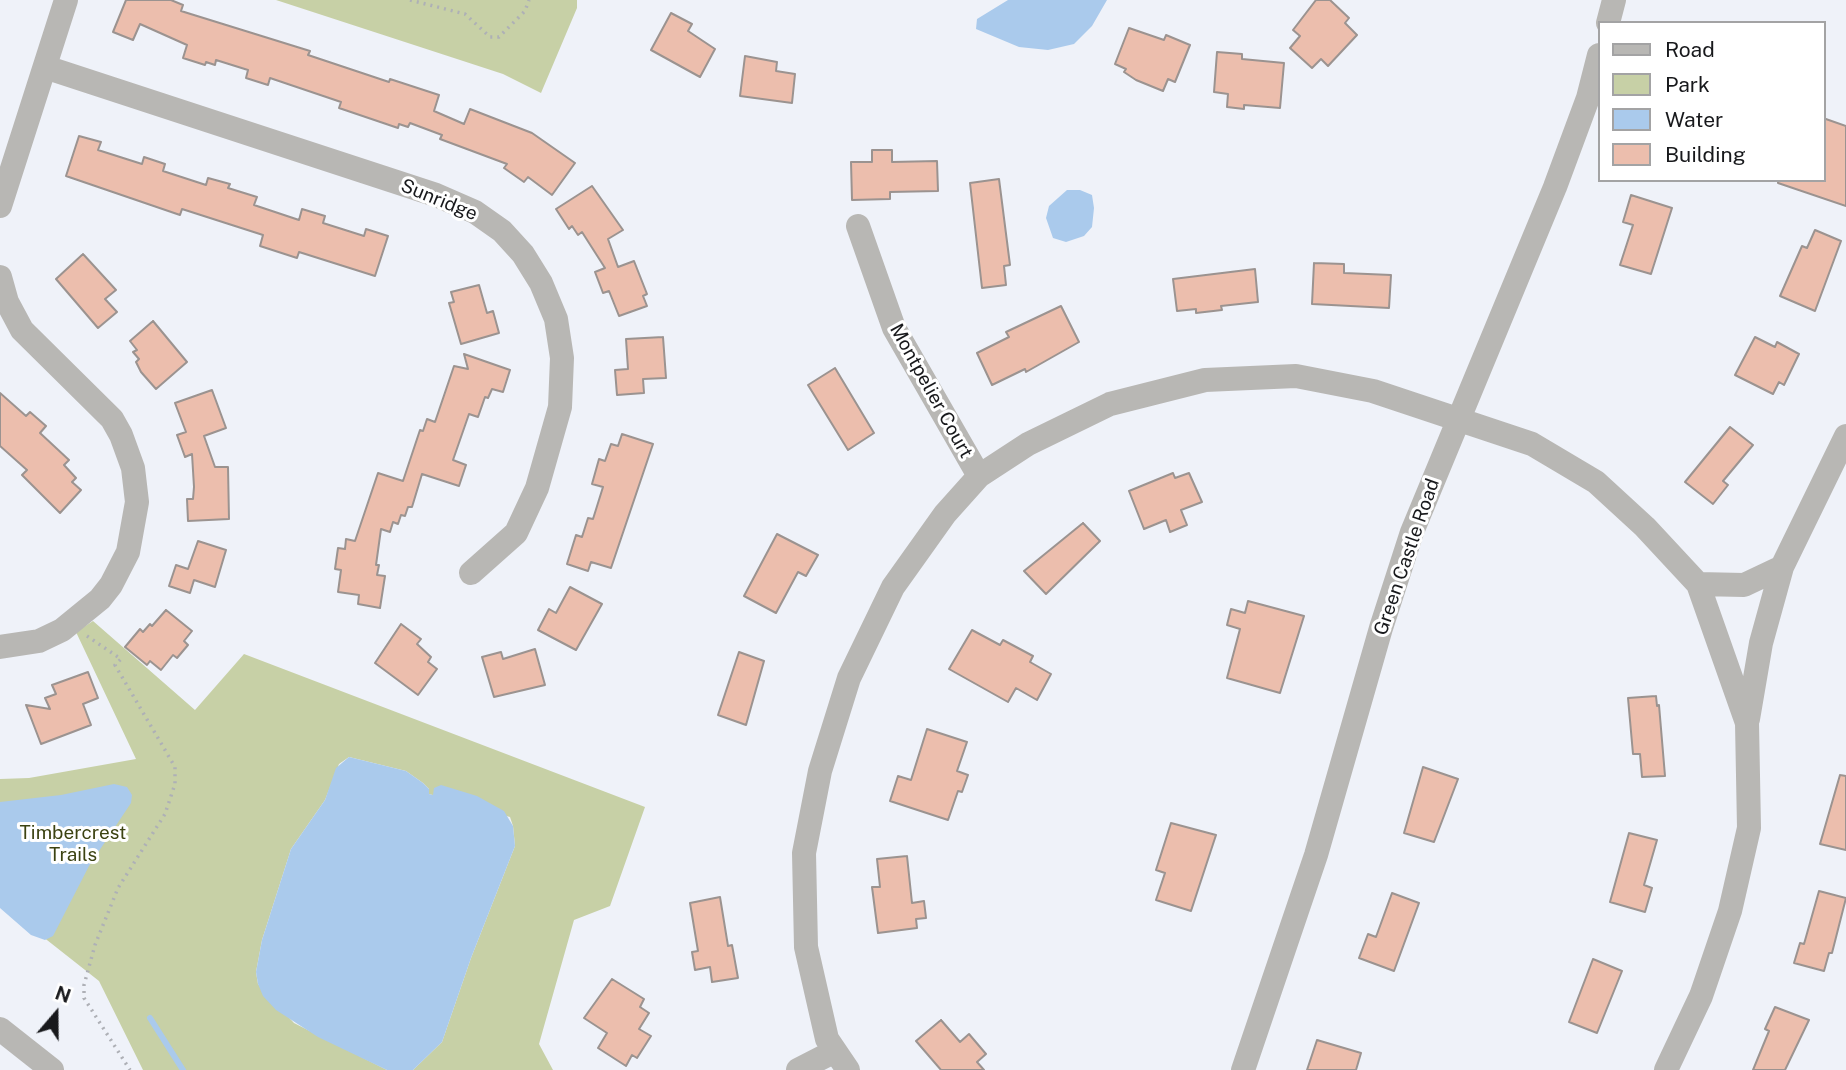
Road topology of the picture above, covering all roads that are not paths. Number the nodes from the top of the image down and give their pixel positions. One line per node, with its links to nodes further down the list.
1 (66, 0): 5 (street)
2 (1614, 0): 3 (street)
3 (1609, 21)
4 (1598, 59): 9 (street, Green Castle Road)
5 (45, 67): 6 (street); 13 (street, Sunridge)
6 (0, 206)
7 (858, 226): 11 (street, Montpelier Court)
8 (0, 276): 15 (street)
9 (1459, 418): 11 (street); 14 (street); 21 (street, Green Castle Road)
10 (1846, 436): 12 (street)
11 (979, 477): 18 (street)
12 (1782, 567): 14 (street); 16 (street)
13 (471, 573)
14 (1698, 584): 16 (street)
15 (0, 647)
16 (1747, 723): 22 (street)
17 (0, 1030): 19 (street)
18 (841, 1060): 20 (street)
19 (52, 1070)
20 (798, 1070)
21 (1243, 1070)
22 (1666, 1070)

